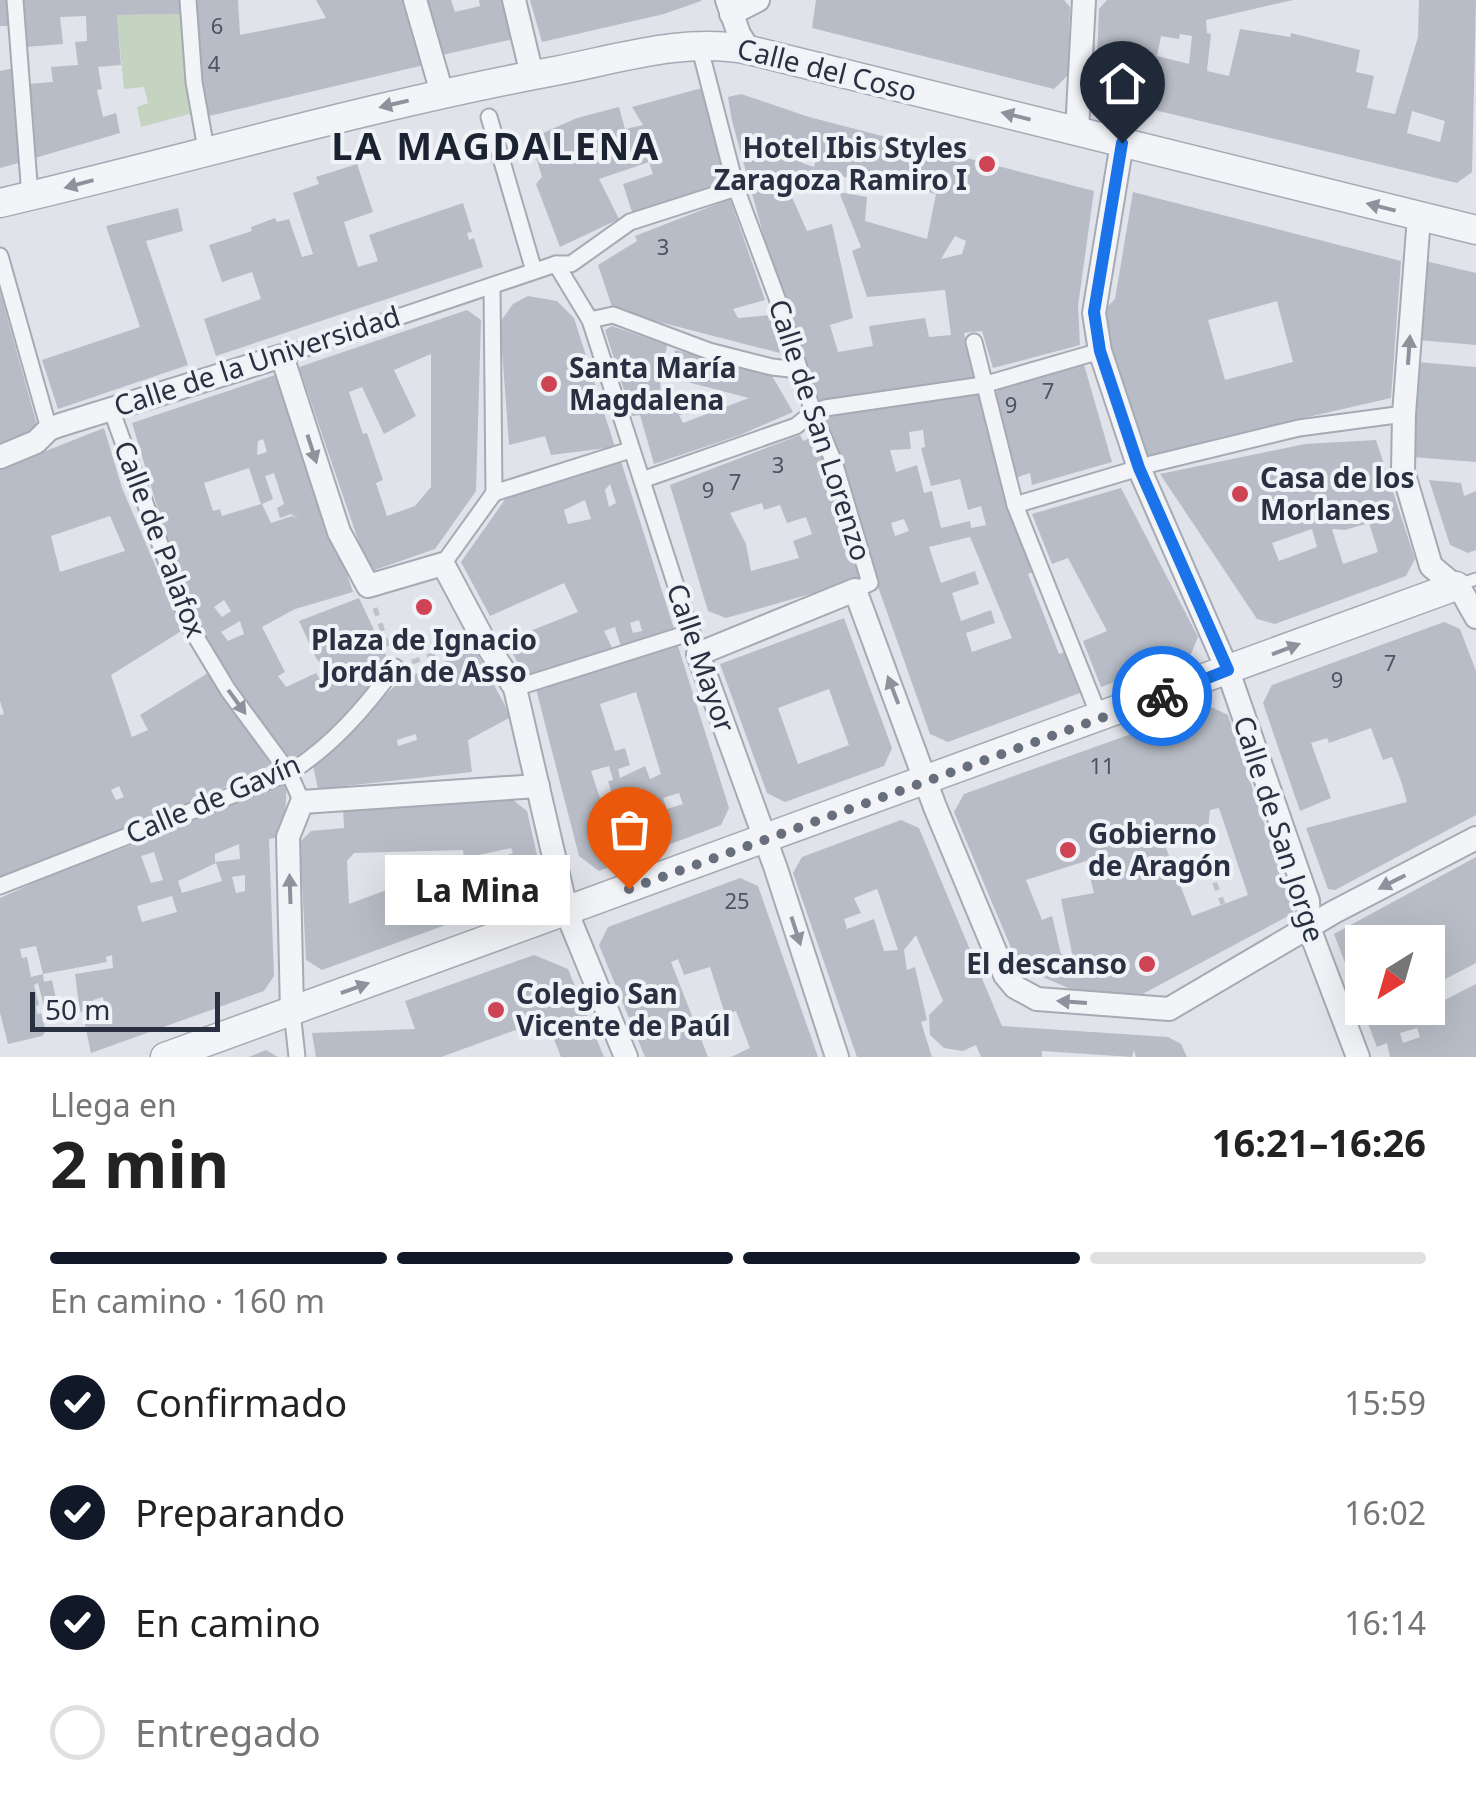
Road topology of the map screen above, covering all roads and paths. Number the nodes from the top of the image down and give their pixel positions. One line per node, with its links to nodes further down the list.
1 (15, 0): 17 (street)
2 (188, 0): 15 (street)
3 (415, 0): 11 (street)
4 (514, 0): 10 (street)
5 (758, 0): 7 (street)
6 (1084, 0): 13 (street)
7 (729, 7): 9 (street)
8 (698, 45): 9 (street, Calle del Coso); 10 (street, Calle del Coso); 16 (street, Calle de San Lorenzo)
9 (750, 50): 13 (street, Calle del Coso, one-way to 9)
10 (532, 75): 11 (street, Calle del Coso)
11 (442, 93): 15 (street, Calle del Coso, one-way to 15)
12 (489, 117): 23 (street)
13 (1077, 131): 14 (street, Calle del Coso)
14 (1122, 143): 19 (street, Calle del Coso, one-way to 14); 27 (street, Calle de San Jorge)
15 (206, 149): 17 (street, Calle del Coso, one-way to 17)
16 (736, 188): 22 (street, Calle de la Universidad); 29 (street, Calle de San Lorenzo)
17 (30, 196): 18 (street, Calle del Coso)
18 (0, 203)
19 (1420, 216): 20 (street, Calle del Coso); 33 (street, one-way to 19)
20 (1476, 230)
21 (0, 256): 34 (street)
22 (556, 264): 23 (street, Calle de la Universidad); 25 (street, Calle Mayor)
23 (534, 272): 24 (street, Calle de la Universidad)
24 (492, 286): 28 (street, Calle de la Universidad); 39 (street)
25 (590, 320): 29 (street); 35 (street, Calle Mayor)
26 (974, 342): 30 (street)
27 (1100, 351): 30 (street); 37 (street, Calle de San Jorge)
28 (282, 356): 31 (street, Calle de la Universidad); 43 (street, one-way to 43)
29 (799, 370): 32 (street, Calle de San Lorenzo)
30 (983, 385): 32 (street); 40 (street)
31 (111, 408): 34 (street, Calle de la Universidad); 52 (street, Calle de Palafox, one-way to 52)
32 (813, 412): 38 (street); 44 (street, Calle de San Lorenzo)
33 (1404, 414): 37 (street); 42 (street)
34 (49, 429): 36 (street, Calle de la Universidad)
35 (630, 450): 38 (street, Calle Mayor); 39 (street)
36 (0, 457)
37 (1145, 466): 40 (street); 49 (street, Calle de San Jorge)
38 (642, 480): 47 (street, Calle Mayor)
39 (494, 494): 41 (street)
40 (1015, 506): 51 (street)
41 (443, 564): 43 (street); 46 (street)
42 (1466, 583): 45 (street); 49 (street, one-way to 42)
43 (368, 586): 48 (path)
44 (855, 590): 47 (street); 53 (street, Calle de San Lorenzo, one-way to 44)
45 (1476, 617)
46 (483, 639): 48 (path); 50 (street)
47 (695, 643): 50 (street); 58 (street, Calle Mayor)
48 (396, 668): 52 (street, Calle de Gavín)
49 (1228, 670): 51 (street); 62 (street, Calle de San Jorge)
50 (515, 688): 54 (street)
51 (1100, 718): 53 (street)
52 (289, 774): 55 (street, Calle de Palafox); 59 (street, Calle de Gavín)
53 (927, 781): 58 (street); 62 (street, Calle de San Lorenzo, one-way to 53)
54 (538, 786): 55 (street); 61 (street)
55 (302, 802): 63 (street, one-way to 55)
56 (1197, 838): 60 (path)
57 (1476, 838): 62 (street, one-way to 62)
58 (765, 839): 61 (street); 67 (street, Calle Mayor, one-way to 67)
59 (0, 886)
60 (1223, 904)
61 (567, 912): 63 (street, one-way to 61); 66 (street)
62 (1309, 928): 68 (street, Calle de San Jorge)
63 (292, 1011): 64 (street); 65 (street)
64 (165, 1057)
65 (296, 1057)
66 (626, 1057)
67 (837, 1057)
68 (1358, 1057)

